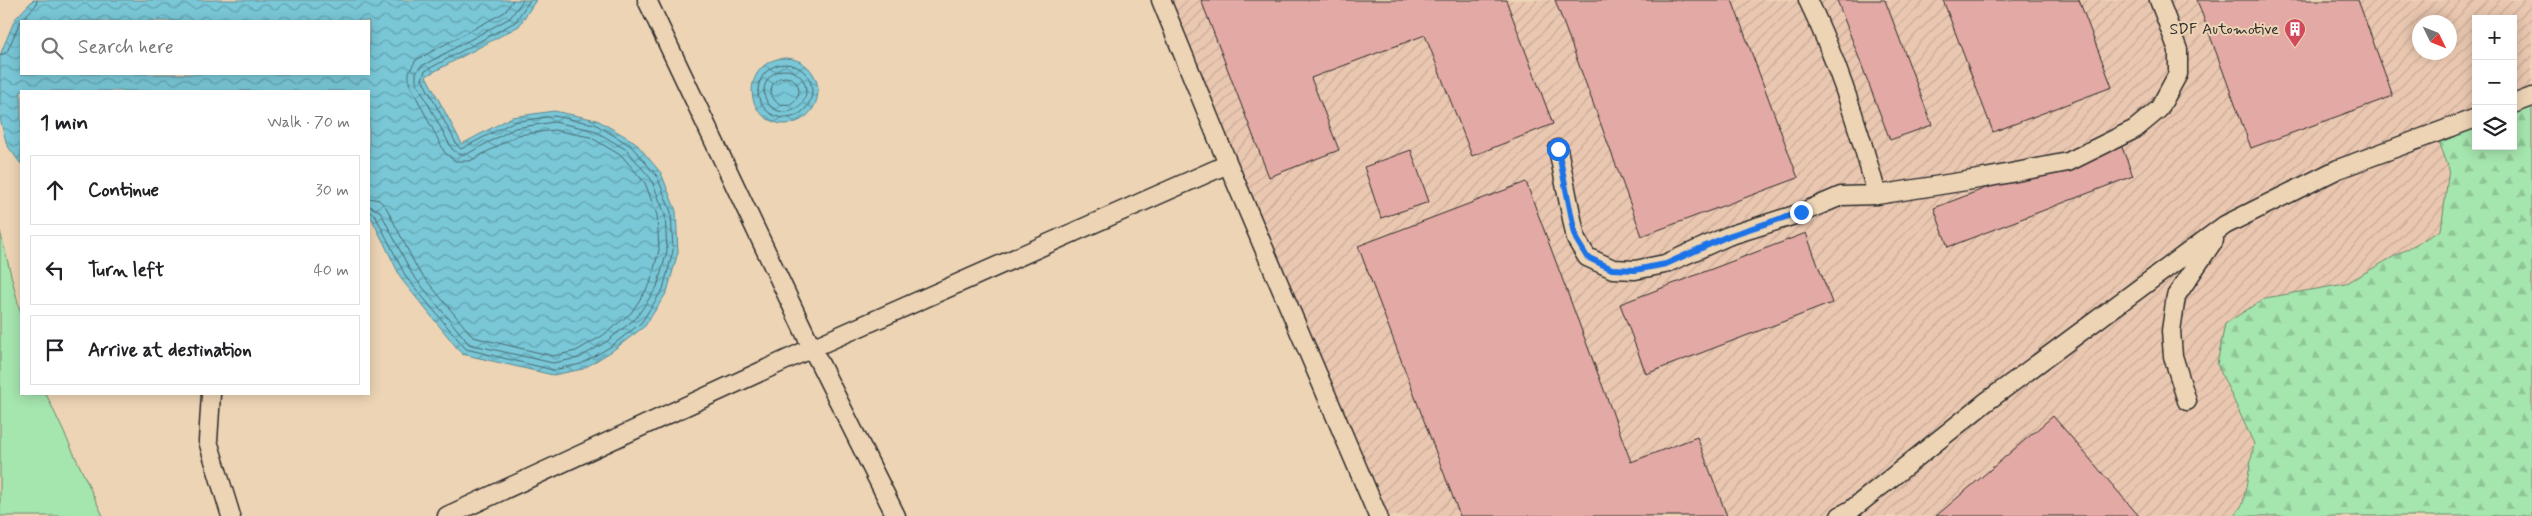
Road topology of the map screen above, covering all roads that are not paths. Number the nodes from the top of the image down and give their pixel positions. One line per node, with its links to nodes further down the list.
1 (648, 0): 12 (lane)
2 (1161, 0): 9 (lane)
3 (1808, 0): 10 (lane)
4 (2159, 0): 10 (lane)
5 (2532, 97): 6 (lane)
6 (2517, 103)
7 (2472, 119): 11 (lane)
8 (1558, 149): 10 (lane)
9 (1228, 164): 12 (lane); 18 (lane)
10 (1877, 195)
11 (2225, 225): 14 (lane); 19 (lane)
12 (812, 348): 16 (lane); 17 (lane)
13 (211, 395): 15 (lane)
14 (2187, 401)
15 (231, 516)
16 (447, 516)
17 (896, 516)
18 (1378, 516)
19 (1840, 516)

